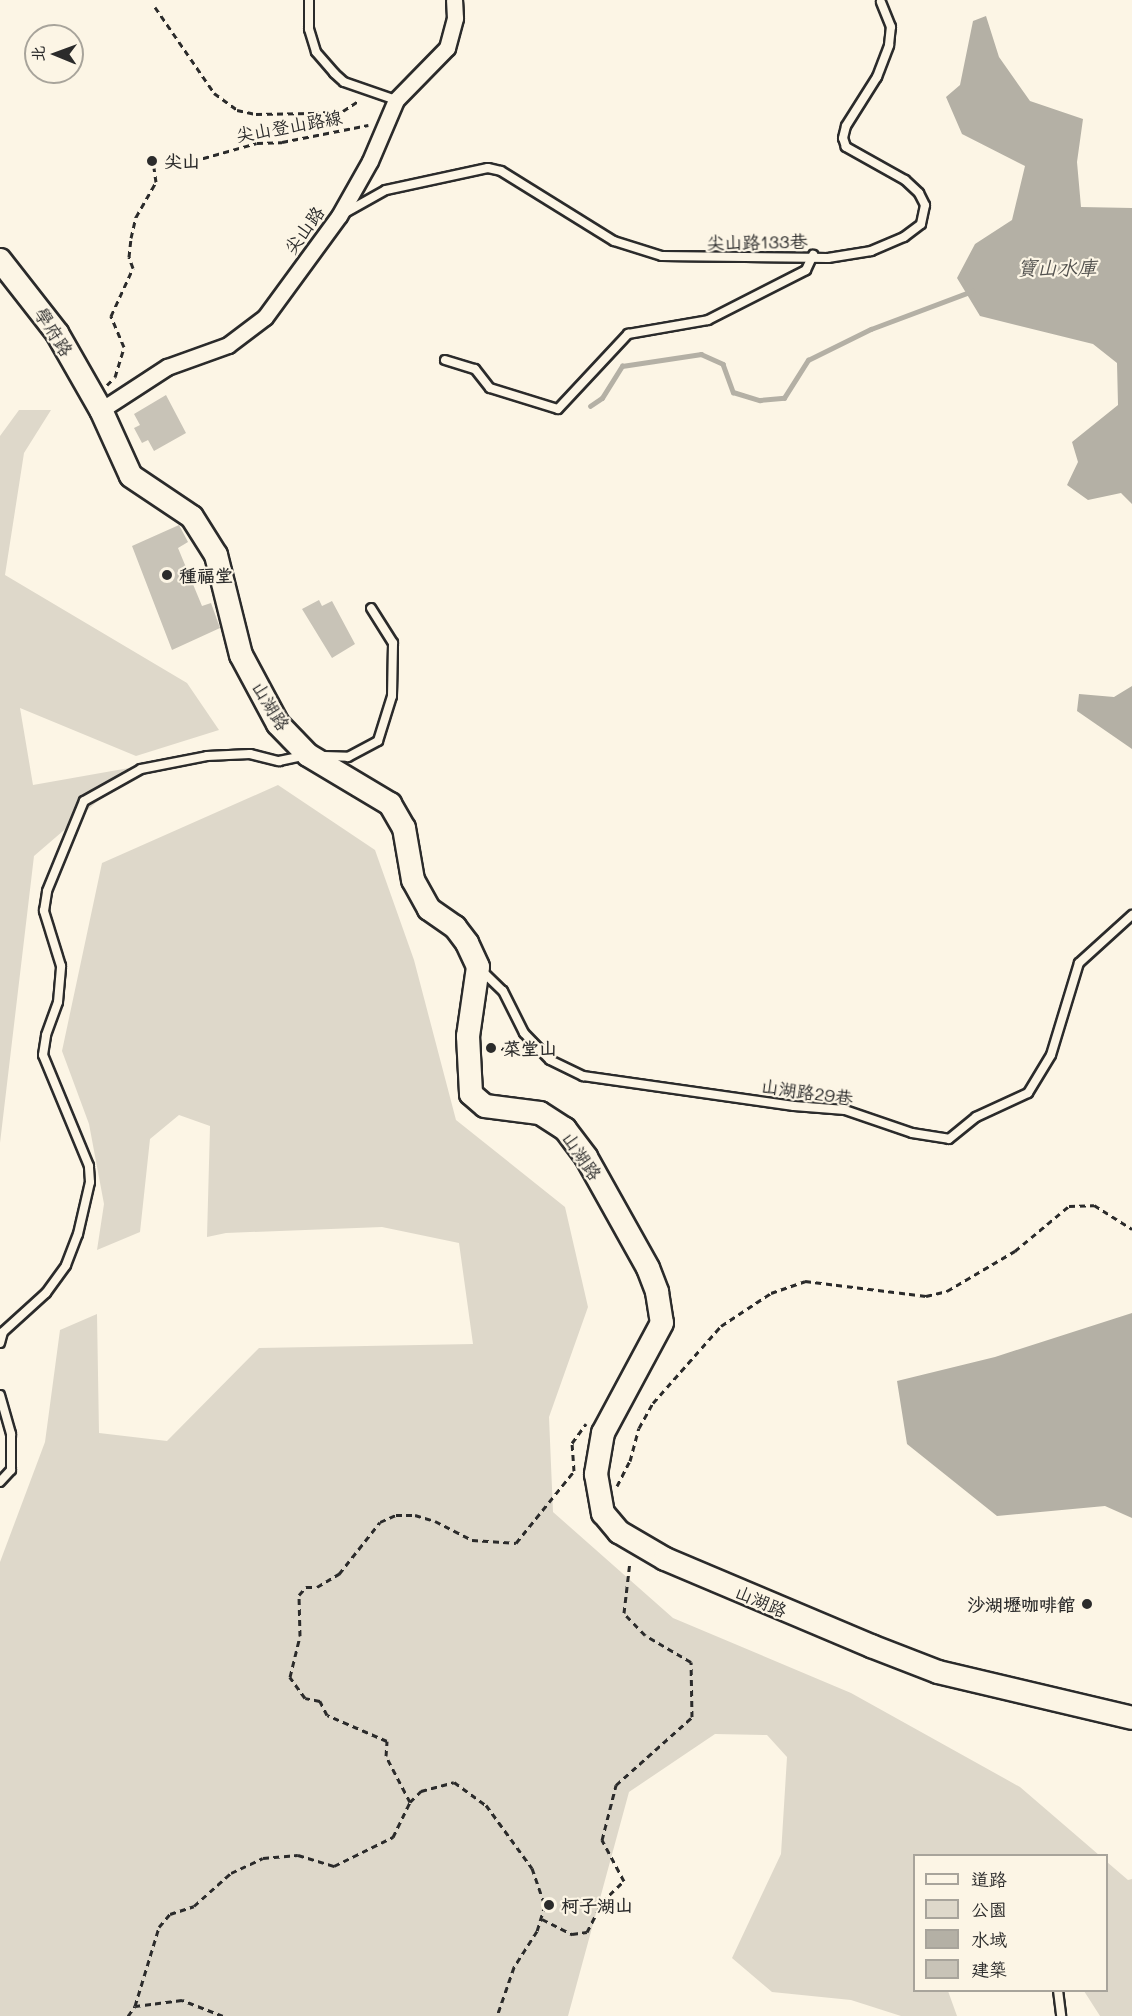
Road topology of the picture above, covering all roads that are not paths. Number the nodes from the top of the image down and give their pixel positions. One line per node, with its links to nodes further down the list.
1 (309, 0): 4 (lane)
2 (454, 0): 4 (street, 尖山路)
3 (881, 2): 6 (lane, 尖山路133巷)
4 (396, 100): 5 (street, 尖山路)
5 (339, 216): 6 (lane, 尖山路133巷); 9 (street, 尖山路)
6 (813, 255): 8 (lane)
7 (0, 260): 9 (street, 學府路)
8 (445, 360)
9 (98, 405): 11 (street, 山湖路)
10 (371, 608): 11 (lane)
11 (308, 755): 13 (street, 山湖路); 14 (lane)
12 (1132, 915): 13 (lane, 山湖路29巷)
13 (478, 967): 17 (street, 山湖路)
14 (0, 1343)
15 (0, 1395): 16 (lane)
16 (0, 1482)
17 (1132, 1718)
18 (1058, 1992): 19 (lane)
19 (1061, 2016)

